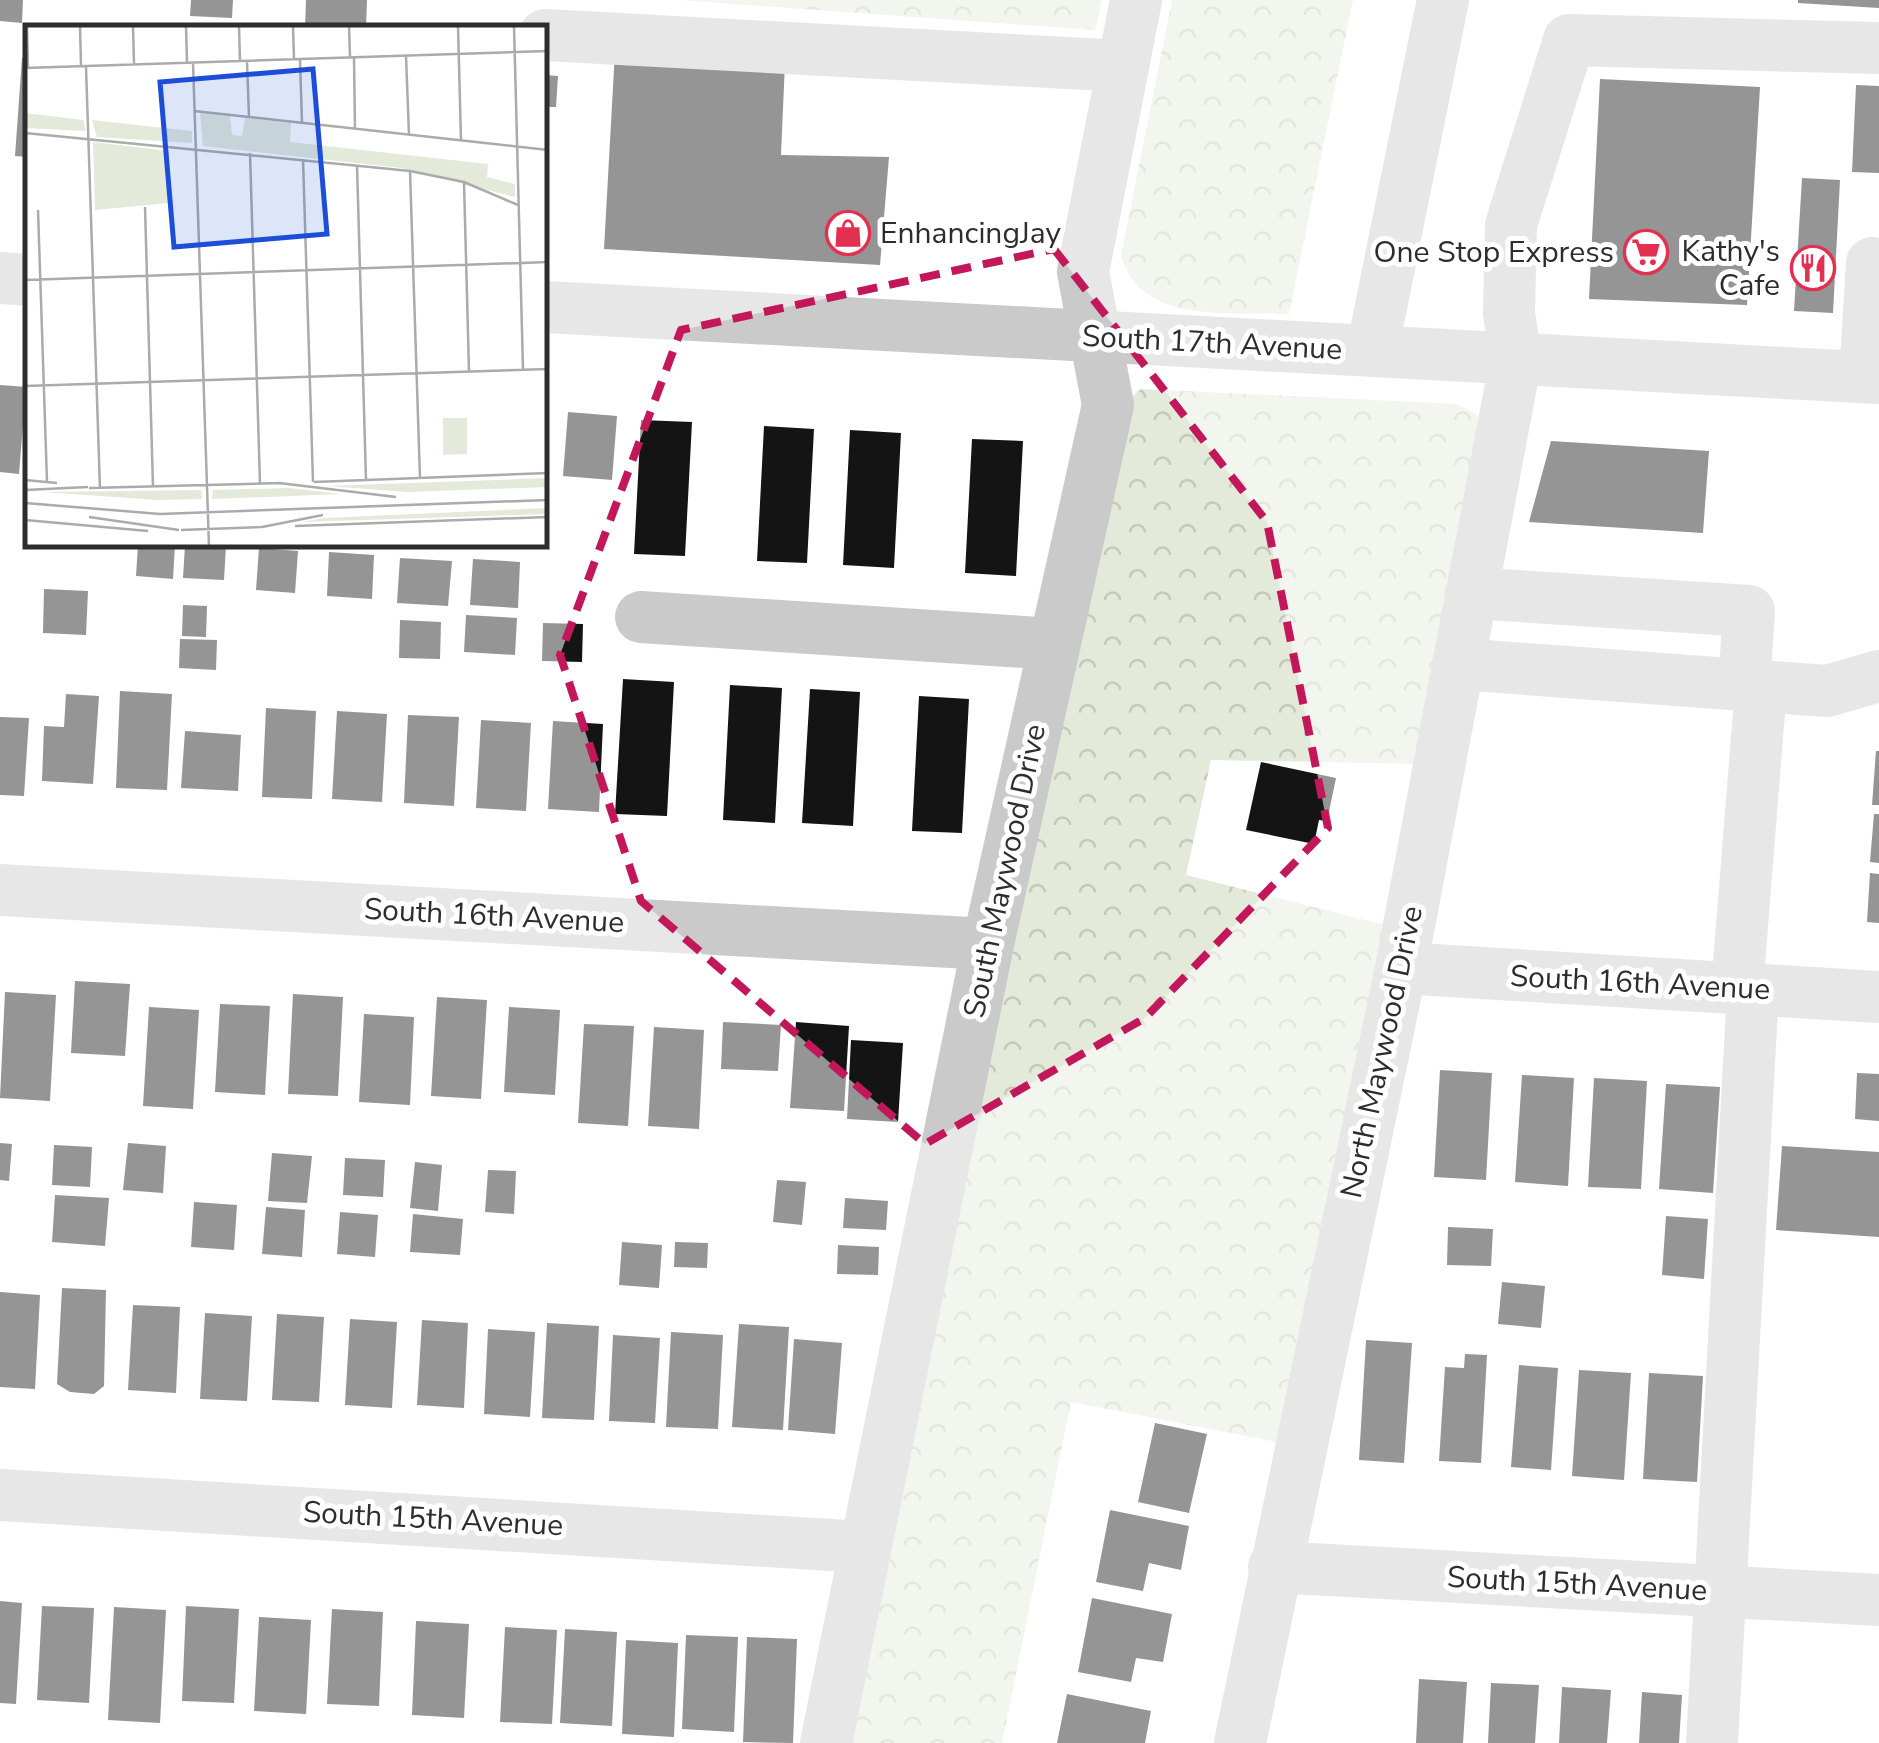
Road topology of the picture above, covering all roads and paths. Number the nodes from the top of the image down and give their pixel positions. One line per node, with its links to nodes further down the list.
1 (1136, 0): 5 (street, South Maywood Drive)
2 (1443, 0): 11 (street)
3 (548, 35): 5 (street)
4 (1879, 48): 12 (street, North Maywood Drive)
5 (1123, 66): 10 (street, South Maywood Drive)
6 (1879, 264): 13 (street)
7 (0, 278): 8 (street)
8 (25, 280)
9 (548, 307): 10 (street, South 17th Avenue)
10 (1095, 337): 11 (street, South 17th Avenue); 16 (street, South Maywood Drive)
11 (1372, 351): 12 (street, South 17th Avenue)
12 (1516, 359): 13 (street, South 17th Avenue); 14 (street, North Maywood Drive)
13 (1872, 378)
14 (1472, 592): 17 (street, North Maywood Drive); 19 (street)
15 (641, 617): 16 (street)
16 (1055, 644): 21 (street, South Maywood Drive)
17 (1458, 664): 19 (street); 22 (street, North Maywood Drive)
18 (1879, 676): 19 (street)
19 (1753, 686): 23 (street)
20 (0, 890): 21 (street, South 16th Avenue)
21 (988, 944): 26 (street, South Maywood Drive)
22 (1401, 968): 23 (street, South 16th Avenue); 27 (street, North Maywood Drive)
23 (1745, 990): 24 (street, South 16th Avenue); 28 (street)
24 (1879, 998)
25 (0, 1495): 26 (street, South 15th Avenue)
26 (866, 1547): 30 (street, South Maywood Drive)
27 (1274, 1567): 28 (street, South 15th Avenue); 31 (street, North Maywood Drive)
28 (1721, 1592): 29 (street, South 15th Avenue); 32 (street)
29 (1879, 1600)
30 (826, 1743)
31 (1240, 1743)
32 (1712, 1743)

